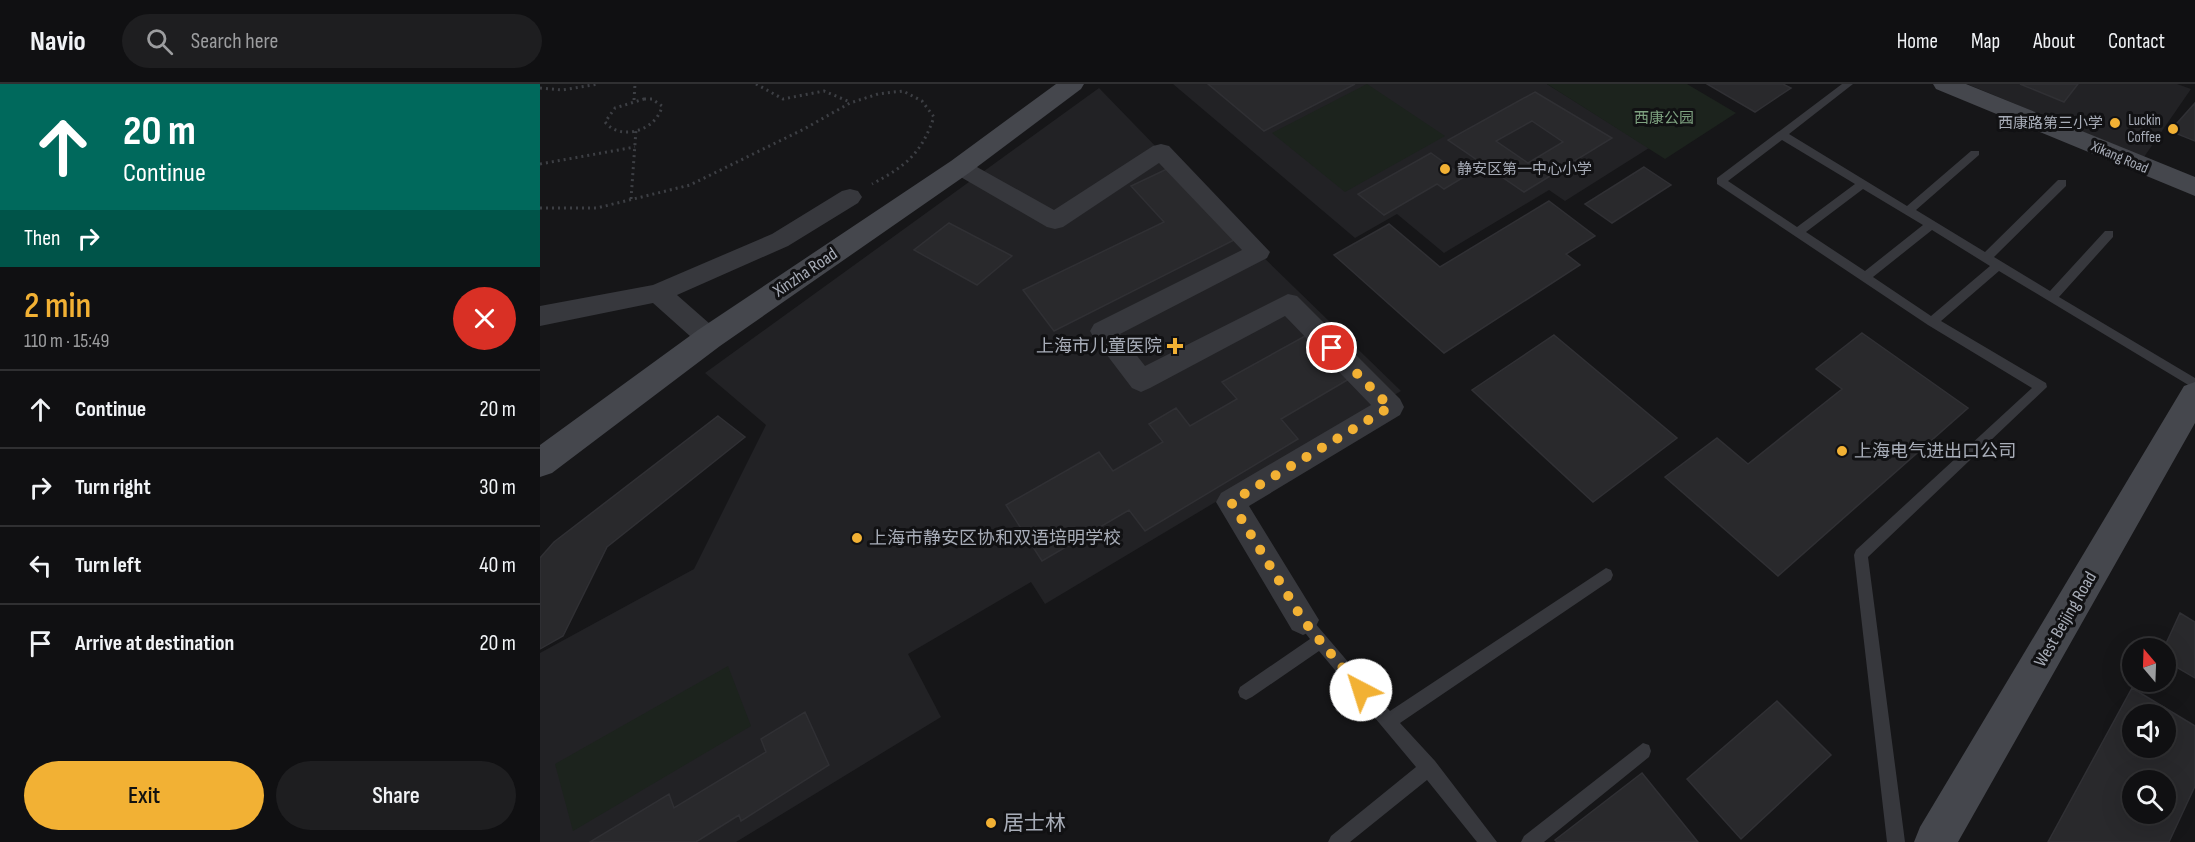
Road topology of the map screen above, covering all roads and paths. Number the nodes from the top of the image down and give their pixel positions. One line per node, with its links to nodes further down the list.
1 (598, 84): 7 (path)
2 (635, 84): 8 (path)
3 (756, 84): 9 (path)
4 (1072, 84): 15 (main road, Xinzha Road)
5 (1848, 84): 11 (lane)
6 (1945, 84): 18 (main road, Xikang Road)
7 (540, 88)
8 (634, 100): 10 (path); 10 (path)
9 (850, 103): 19 (path); 20 (path)
10 (636, 130): 12 (path)
11 (1782, 135): 17 (lane); 24 (lane)
12 (635, 147): 14 (path); 20 (path)
13 (1975, 153): 22 (lane)
14 (540, 164)
15 (960, 167): 33 (main road, Xinzha Road); 38 (street)
16 (2062, 183): 26 (lane)
17 (1863, 184): 22 (lane); 24 (lane)
18 (2195, 187)
19 (850, 197): 29 (street)
20 (631, 199): 21 (path)
21 (540, 208)
22 (1908, 211): 23 (lane)
23 (1931, 225): 26 (lane); 28 (lane)
24 (1798, 232): 28 (lane)
25 (2109, 234): 30 (lane)
26 (1986, 258): 27 (lane)
27 (1999, 265): 30 (lane); 32 (lane)
28 (1865, 277): 32 (lane)
29 (658, 293): 31 (street); 33 (street)
30 (2052, 297): 34 (lane)
31 (540, 316)
32 (1932, 322): 47 (lane)
33 (709, 338): 36 (main road, Xinzha Road)
34 (2195, 384)
35 (2195, 395): 48 (main road, West Beijing Road)
36 (540, 463)
37 (1606, 575): 41 (lane)
38 (1303, 620): 39 (lane)
39 (1320, 641): 40 (lane); 41 (lane)
40 (1245, 692)
41 (1388, 722): 43 (lane)
42 (1643, 751): 46 (lane)
43 (1429, 768): 44 (lane); 45 (lane)
44 (1337, 842)
45 (1488, 842)
46 (1530, 842)
47 (1896, 842)
48 (1935, 842)

